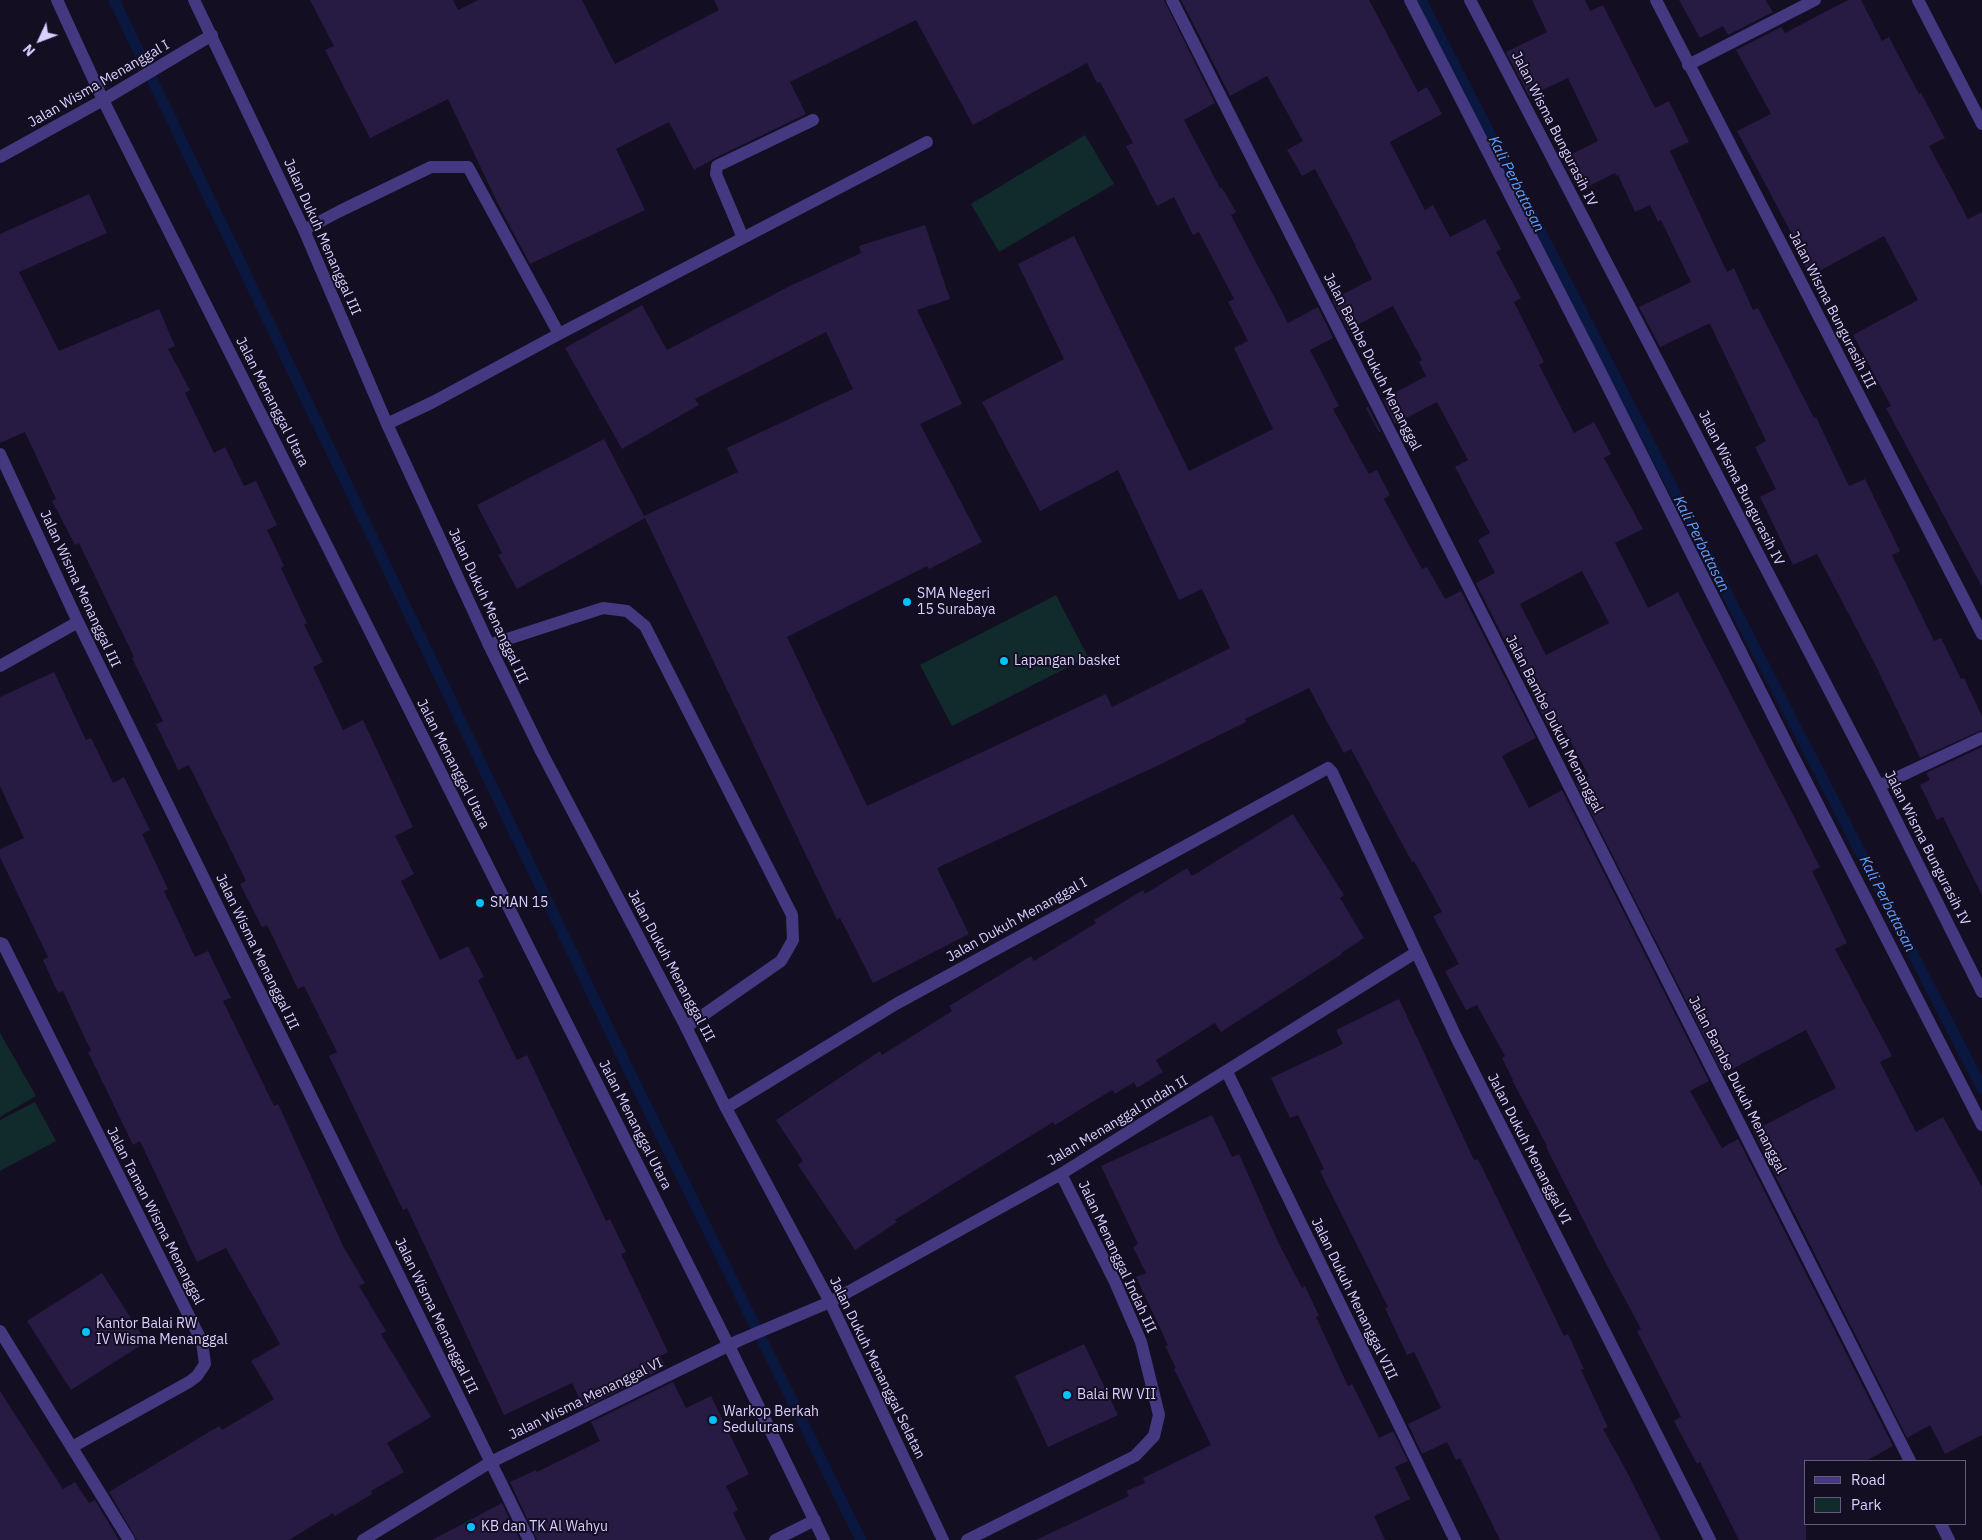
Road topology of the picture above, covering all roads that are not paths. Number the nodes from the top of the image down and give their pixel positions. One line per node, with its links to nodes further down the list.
1 (57, 0): 11 (street, Jalan Menanggal Utara)
2 (194, 0): 9 (street, Jalan Dukuh Menanggal III)
3 (1172, 0): 41 (street, Jalan Bambe Dukuh Menanggal)
4 (1410, 0): 34 (street)
5 (1470, 0): 27 (street, Jalan Wisma Bungurasih IV)
6 (1656, 0): 10 (street, Jalan Wisma Bungurasih III)
7 (1815, 0): 10 (street)
8 (1918, 0): 13 (street)
9 (212, 35): 11 (street, Jalan Wisma Menanggal I); 16 (street, Jalan Dukuh Menanggal III)
10 (1688, 65): 22 (street, Jalan Wisma Bungurasih III)
11 (103, 100): 15 (street, Jalan Wisma Menanggal I); 39 (street, Jalan Menanggal Utara)
12 (813, 120): 17 (street)
13 (1982, 124)
14 (927, 142): 17 (street)
15 (0, 157)
16 (304, 230): 18 (street); 19 (street, Jalan Dukuh Menanggal III)
17 (743, 238): 18 (street)
18 (559, 334): 19 (street)
19 (387, 424): 23 (street, Jalan Dukuh Menanggal III)
20 (0, 454): 21 (street, Jalan Wisma Menanggal III)
21 (78, 622): 24 (street); 42 (street, Jalan Wisma Menanggal III)
22 (1982, 634)
23 (489, 645): 31 (street, Jalan Dukuh Menanggal III); 31 (street)
24 (0, 666)
25 (1982, 738): 27 (street)
26 (1328, 768): 29 (street, Jalan Dukuh Menanggal VI); 33 (street, Jalan Dukuh Menanggal I)
27 (1879, 786): 30 (street, Jalan Wisma Bungurasih IV)
28 (0, 943): 40 (street, Jalan Taman Wisma Menanggal)
29 (1415, 952): 32 (street, Jalan Menanggal Indah II); 53 (street, Jalan Dukuh Menanggal VI)
30 (1982, 992)
31 (686, 1028): 33 (street, Jalan Dukuh Menanggal III)
32 (1227, 1072): 35 (street, Jalan Menanggal Indah II); 52 (street, Jalan Dukuh Menanggal VIII)
33 (726, 1108): 36 (street, Jalan Dukuh Menanggal III)
34 (1982, 1125)
35 (1060, 1174): 37 (street, Jalan Menanggal Indah II); 51 (street, Jalan Menanggal Indah III)
36 (781, 1211): 37 (street, Jalan Dukuh Menanggal Selatan)
37 (830, 1302): 39 (street, Jalan Wisma Menanggal VI); 50 (street, Jalan Dukuh Menanggal Selatan)
38 (0, 1331): 40 (street)
39 (734, 1343): 42 (street, Jalan Wisma Menanggal VI); 43 (street, Jalan Menanggal Utara)
40 (72, 1447): 45 (street)
41 (1909, 1460)
42 (491, 1462): 46 (street, Jalan Wisma Menanggal VI); 47 (street, Jalan Wisma Menanggal III)
43 (814, 1520): 48 (street); 49 (street, Jalan Menanggal Utara)
44 (1942, 1525): 54 (street)
45 (129, 1540)
46 (363, 1540)
47 (530, 1540)
48 (775, 1540)
49 (824, 1540)
50 (943, 1540)
51 (967, 1540)
52 (1455, 1540)
53 (1710, 1540)
54 (1950, 1540)

